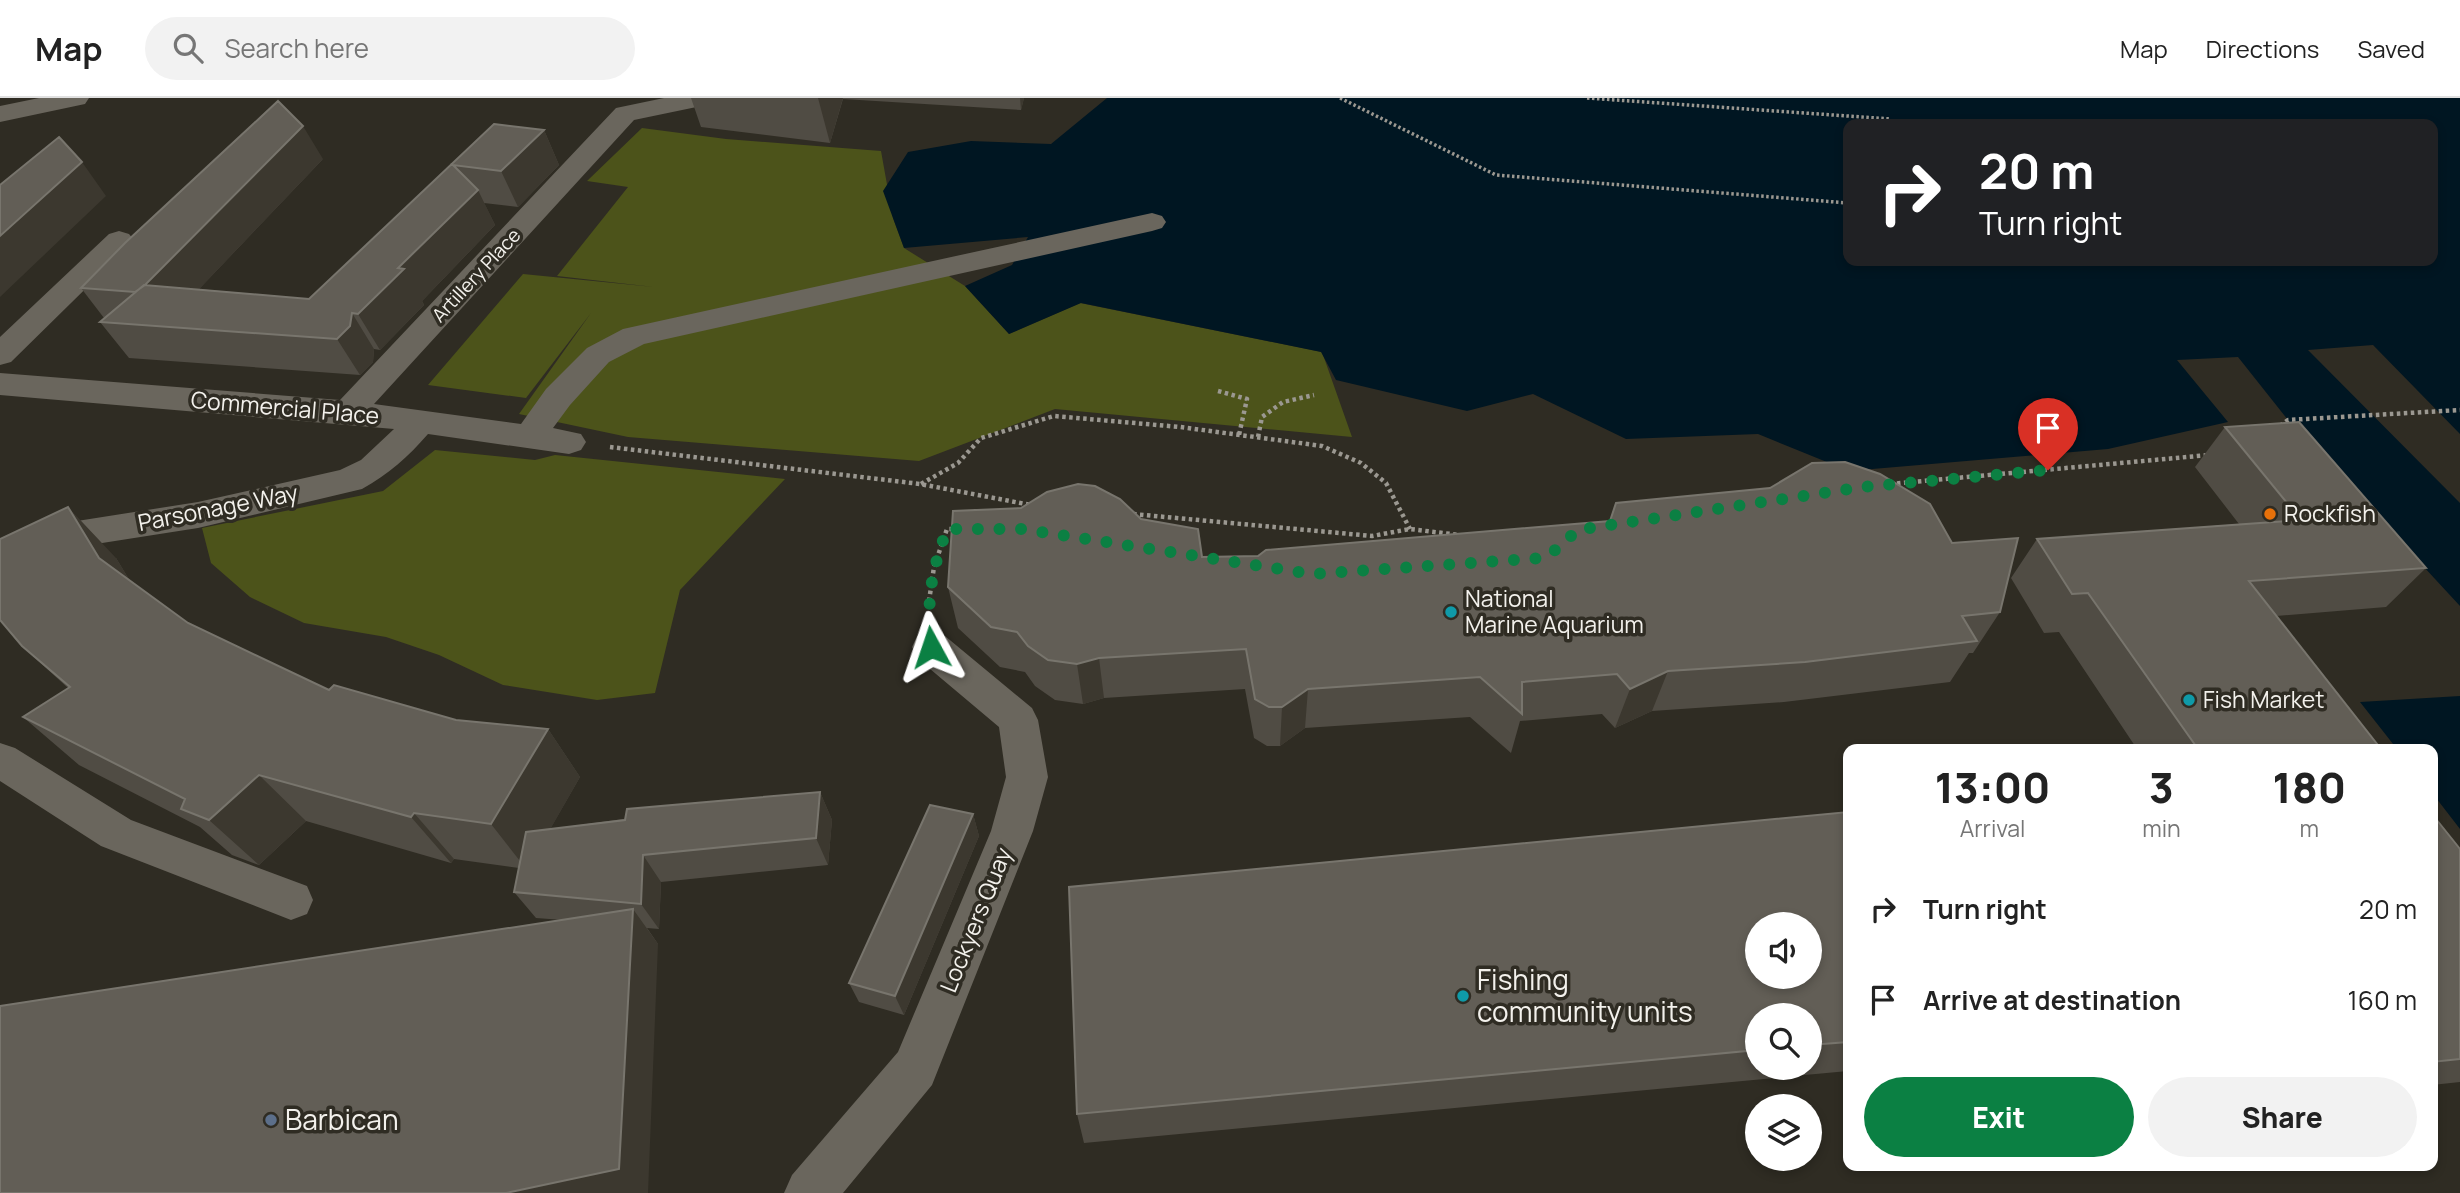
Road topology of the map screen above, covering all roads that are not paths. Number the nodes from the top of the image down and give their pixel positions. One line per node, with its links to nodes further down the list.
1 (76, 98): 3 (street)
2 (702, 98): 8 (street, Artillery Place)
3 (0, 114)
4 (1152, 222): 10 (street)
5 (119, 240): 6 (street)
6 (0, 355)
7 (0, 384): 8 (street, Commercial Place)
8 (348, 412): 9 (street, Commercial Place)
9 (420, 422): 10 (street, Commercial Place); 12 (street, Parsonage Way)
10 (529, 437): 11 (street, Commercial Place)
11 (569, 442)
12 (0, 566)
13 (931, 647): 16 (street, Lockyers Quay)
14 (0, 760): 15 (street)
15 (291, 900)
16 (810, 1193)

